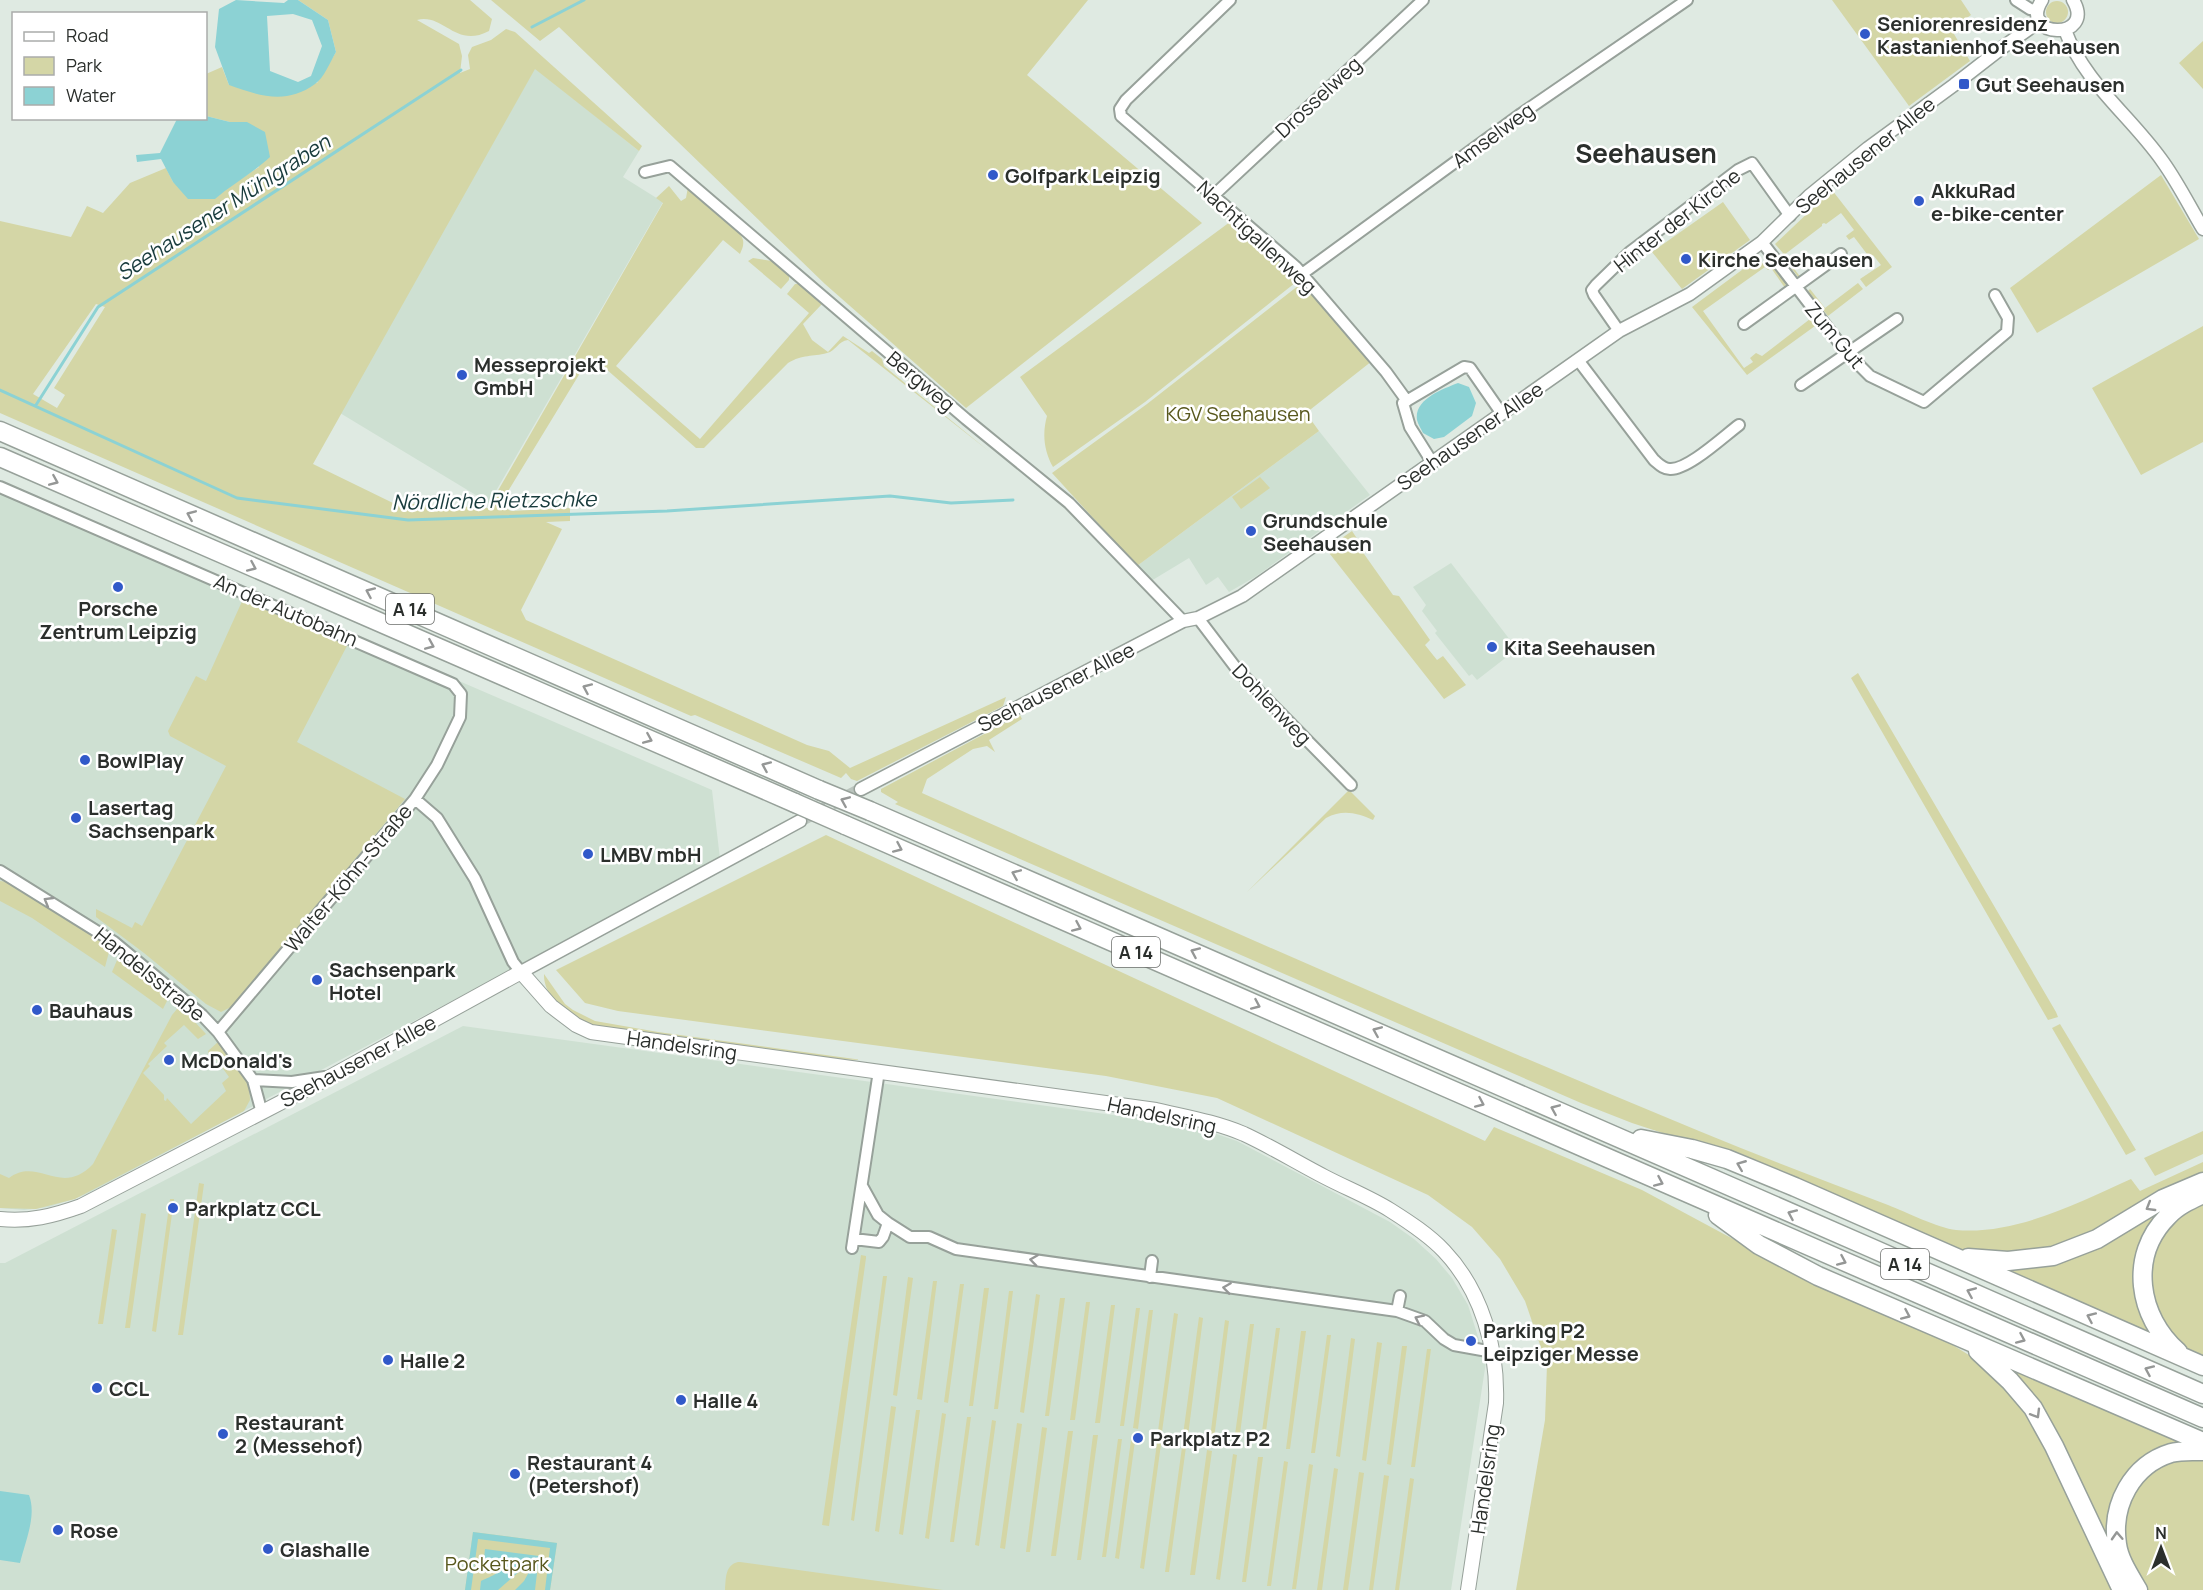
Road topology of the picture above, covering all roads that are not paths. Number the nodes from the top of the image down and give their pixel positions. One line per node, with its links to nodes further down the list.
1 (1230, 0): 9 (street, Nachtigallenweg)
2 (1423, 0): 9 (street, Drosselweg)
3 (1687, 0): 14 (street, Amselweg)
4 (2016, 0): 6 (street)
5 (2073, 0): 7 (street)
6 (2040, 10): 7 (street); 10 (street, Seehausener Allee)
7 (2065, 30): 11 (street)
8 (645, 172): 31 (street, Bergweg)
9 (1214, 195): 14 (street, Nachtigallenweg)
10 (1790, 216): 12 (street, Seehausener Allee); 19 (street, Hinter der Kirche)
11 (2203, 229)
12 (1762, 242): 15 (street, Zum Gut); 19 (street, Seehausener Allee)
13 (1841, 254): 15 (street)
14 (1302, 274): 23 (street, Nachtigallenweg)
15 (1795, 287): 18 (street); 20 (street, Zum Gut)
16 (1995, 295): 20 (street, Zum Gut)
17 (1897, 319): 20 (street)
18 (1744, 324)
19 (1619, 332): 21 (street, Seehausener Allee)
20 (1847, 353): 22 (street)
21 (1578, 360): 24 (street, Seehausener Allee); 25 (street)
22 (1801, 385)
23 (1407, 401): 24 (street); 28 (street, Nachtigallenweg)
24 (1502, 414): 28 (street, Seehausener Allee)
25 (1739, 425)
26 (0, 430): 43 (highway, A 14, one-way to 26, bridge)
27 (0, 457): 47 (highway, A 14, one-way to 47, bridge)
28 (1432, 462): 30 (street, Seehausener Allee)
29 (0, 487): 34 (street, An der Autobahn)
30 (1198, 618): 31 (street, Seehausener Allee); 32 (street, Dohlenweg)
31 (1183, 621): 33 (street, Seehausener Allee)
32 (1351, 785)
33 (861, 789)
34 (415, 799): 37 (street, Walter-Köhn-Straße); 38 (street, Walter-Köhn-Straße)
35 (800, 821): 37 (street, Seehausener Allee)
36 (0, 871): 38 (street, Handelsstraße, one-way to 36)
37 (521, 972): 39 (main road, Handelsring); 40 (main road, Seehausener Allee)
38 (218, 1032): 41 (street, Handelsstraße)
39 (879, 1071): 45 (street); 56 (main road, Handelsring)
40 (330, 1077): 41 (street); 42 (main road, Seehausener Allee)
41 (253, 1080): 42 (street, Handelsstraße)
42 (262, 1113): 48 (main road, Seehausener Allee)
43 (1609, 1132): 50 (highway, one-way to 43); 59 (highway, A 14, one-way to 43)
44 (2203, 1182): 50 (highway, one-way to 50)
45 (861, 1185): 49 (street); 49 (street)
46 (2203, 1194): 57 (highway)
47 (1692, 1196): 55 (highway, one-way to 55); 60 (highway, A 14, one-way to 60)
48 (0, 1219)
49 (888, 1223): 52 (street, one-way to 49)
50 (1955, 1257): 57 (highway, one-way to 50)
51 (1152, 1261): 52 (street)
52 (1150, 1277): 54 (street, one-way to 52)
53 (1400, 1296): 54 (street)
54 (1397, 1311): 56 (street, one-way to 54)
55 (1967, 1341): 61 (highway); 64 (highway, one-way to 64)
56 (1493, 1352): 63 (main road, Handelsring)
57 (2183, 1357): 58 (highway)
58 (2203, 1366)
59 (2203, 1394)
60 (2203, 1419)
61 (2203, 1442)
62 (2203, 1451): 65 (highway, one-way to 62)
63 (1468, 1590)
64 (2122, 1590)
65 (2138, 1590)

